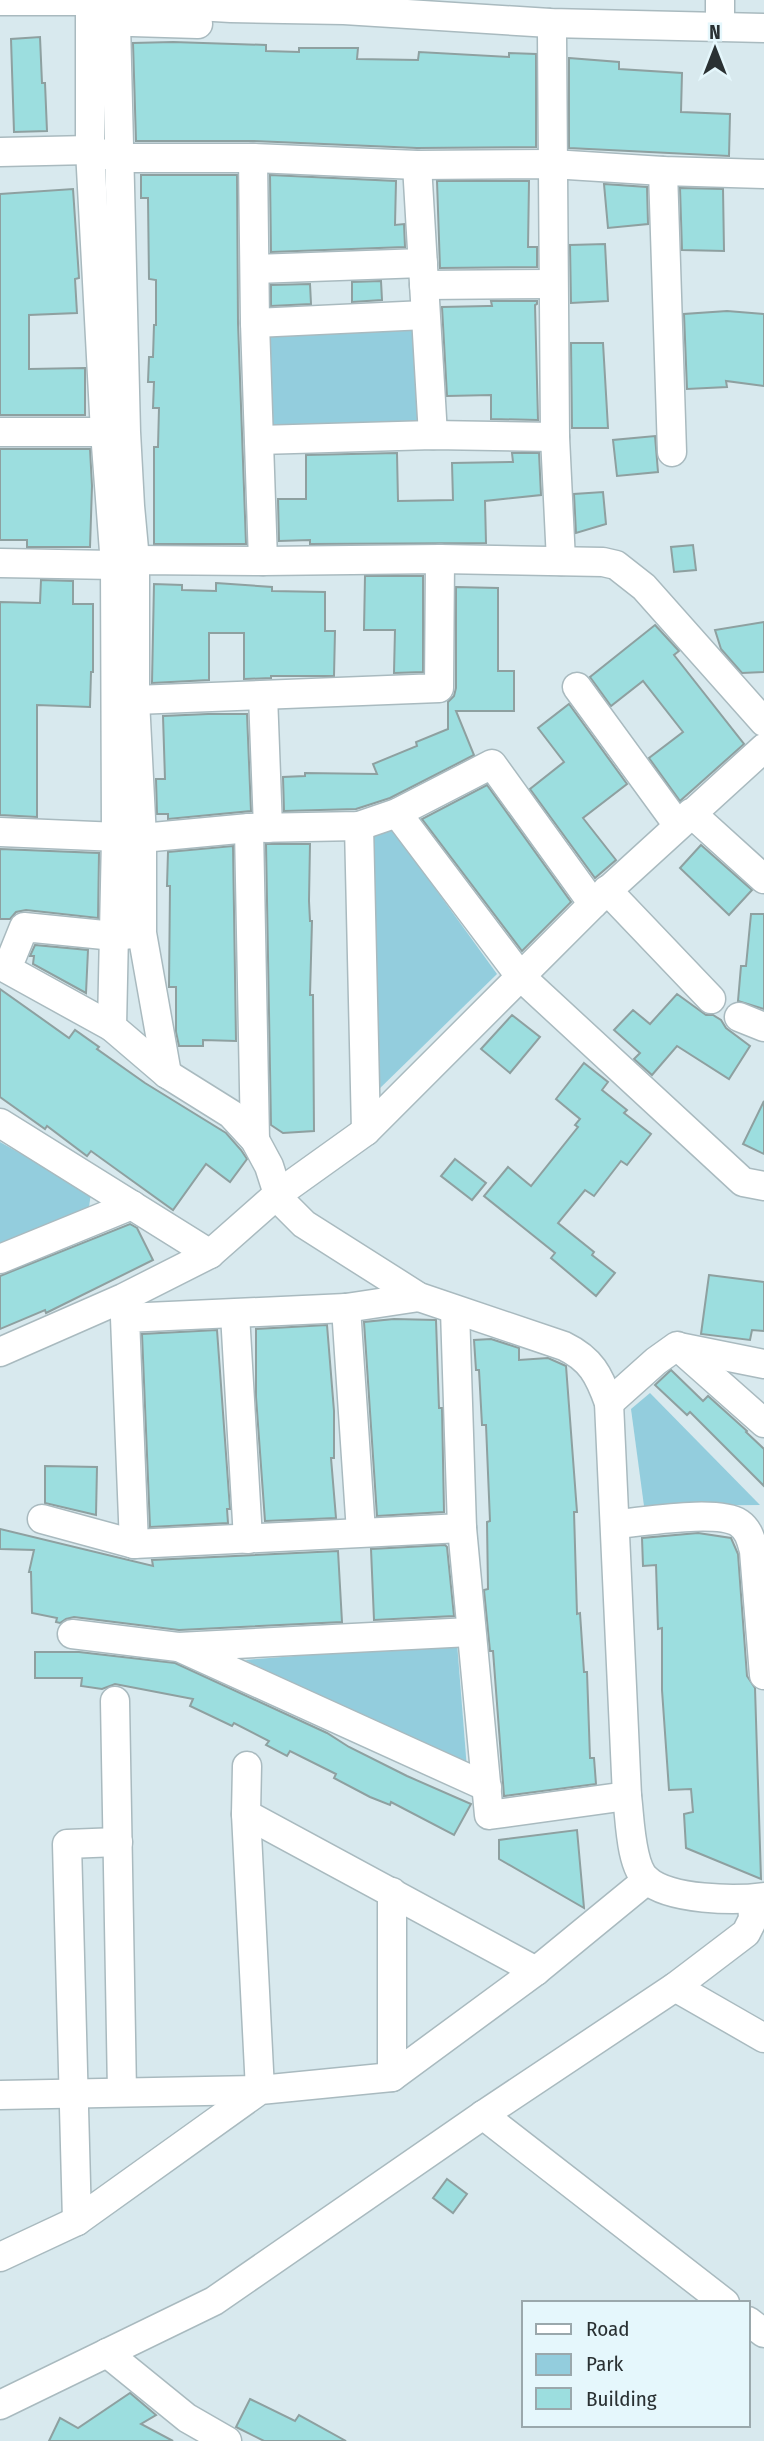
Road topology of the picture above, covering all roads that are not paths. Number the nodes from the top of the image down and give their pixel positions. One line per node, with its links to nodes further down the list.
1 (0, 1): 4 (street)
2 (231, 4): 3 (street); 4 (street)
3 (380, 6): 9 (street)
4 (102, 12): 7 (street); 9 (street); 11 (street); 13 (street)
5 (720, 13): 6 (street); 8 (street)
6 (599, 19): 9 (street); 10 (street)
7 (0, 20)
8 (764, 28)
9 (551, 29): 15 (street)
10 (764, 38)
11 (90, 150): 12 (street); 13 (street); 25 (street)
12 (0, 152)
13 (118, 158): 14 (street); 25 (street)
14 (253, 158): 16 (street); 19 (street)
15 (552, 164): 16 (street); 17 (street); 21 (street)
16 (416, 165): 20 (street)
17 (663, 171): 18 (street); 29 (street)
18 (764, 173)
19 (255, 269): 20 (street); 23 (street)
20 (424, 274): 21 (street); 22 (street)
21 (552, 284): 27 (street)
22 (425, 315): 23 (street); 26 (street)
23 (255, 323): 28 (street)
24 (0, 432): 25 (street)
25 (115, 432): 33 (street)
26 (433, 435): 27 (street); 28 (street)
27 (555, 437): 32 (street)
28 (259, 440): 31 (street)
29 (672, 453)
30 (440, 559): 31 (street); 32 (street); 36 (street)
31 (264, 561): 33 (street)
32 (561, 561): 38 (street)
33 (125, 562): 34 (street); 37 (street); 45 (street)
34 (0, 563)
35 (578, 687): 41 (street)
36 (263, 695): 37 (street); 43 (street)
37 (135, 700): 45 (street)
38 (764, 722)
39 (764, 748): 41 (street)
40 (397, 813): 42 (street); 47 (street); 50 (street)
41 (684, 818): 46 (street); 47 (street)
42 (359, 826): 43 (street); 55 (street)
43 (258, 828): 45 (street); 56 (street)
44 (0, 832): 45 (street)
45 (129, 838): 48 (street)
46 (764, 879)
47 (600, 897): 50 (street); 51 (street)
48 (128, 935): 49 (street); 52 (street); 53 (street)
49 (4, 967): 52 (street)
50 (520, 976): 55 (street); 57 (street)
51 (711, 999)
52 (112, 1027): 53 (street)
53 (167, 1074): 56 (street)
54 (0, 1123): 59 (street)
55 (366, 1131): 58 (street)
56 (255, 1140): 58 (street)
57 (764, 1186)
58 (278, 1194): 60 (street); 62 (street)
59 (132, 1205): 60 (street); 61 (street)
60 (210, 1254): 63 (street)
61 (0, 1259)
62 (419, 1297): 64 (street); 65 (street)
63 (124, 1308): 66 (street); 68 (street); 77 (street)
64 (346, 1308): 66 (street); 75 (street)
65 (454, 1310): 70 (street); 74 (street)
66 (235, 1314): 76 (street)
67 (677, 1346): 69 (street); 70 (street); 71 (street)
68 (0, 1352)
69 (764, 1364)
70 (609, 1403): 73 (street)
71 (764, 1423)
72 (42, 1519): 77 (street)
73 (615, 1524): 81 (street); 85 (street)
74 (462, 1528): 75 (street); 78 (street)
75 (361, 1532): 76 (street)
76 (248, 1539): 77 (street)
77 (134, 1544)
78 (470, 1632): 80 (street); 84 (street)
79 (72, 1634): 80 (street)
80 (178, 1647): 84 (street)
81 (764, 1675)
82 (115, 1701): 87 (street)
83 (247, 1766): 86 (street)
84 (487, 1787): 85 (street)
85 (627, 1796): 88 (street)
86 (246, 1814): 89 (street); 95 (street)
87 (118, 1842): 96 (street); 97 (street)
88 (647, 1880): 90 (street); 91 (street)
89 (392, 1892): 91 (street); 94 (street)
90 (758, 1910): 92 (street)
91 (536, 1971): 94 (street)
92 (675, 1987): 93 (street); 99 (street)
93 (764, 2038)
94 (391, 2077): 95 (street)
95 (260, 2090): 97 (street); 100 (street)
96 (73, 2092): 97 (street); 98 (street); 100 (street)
97 (122, 2092)
98 (0, 2095)
99 (483, 2115): 102 (street); 103 (street)
100 (77, 2221): 101 (street)
101 (0, 2257)
102 (722, 2301)
103 (107, 2353): 104 (street); 105 (street)
104 (0, 2405)
105 (227, 2441)

